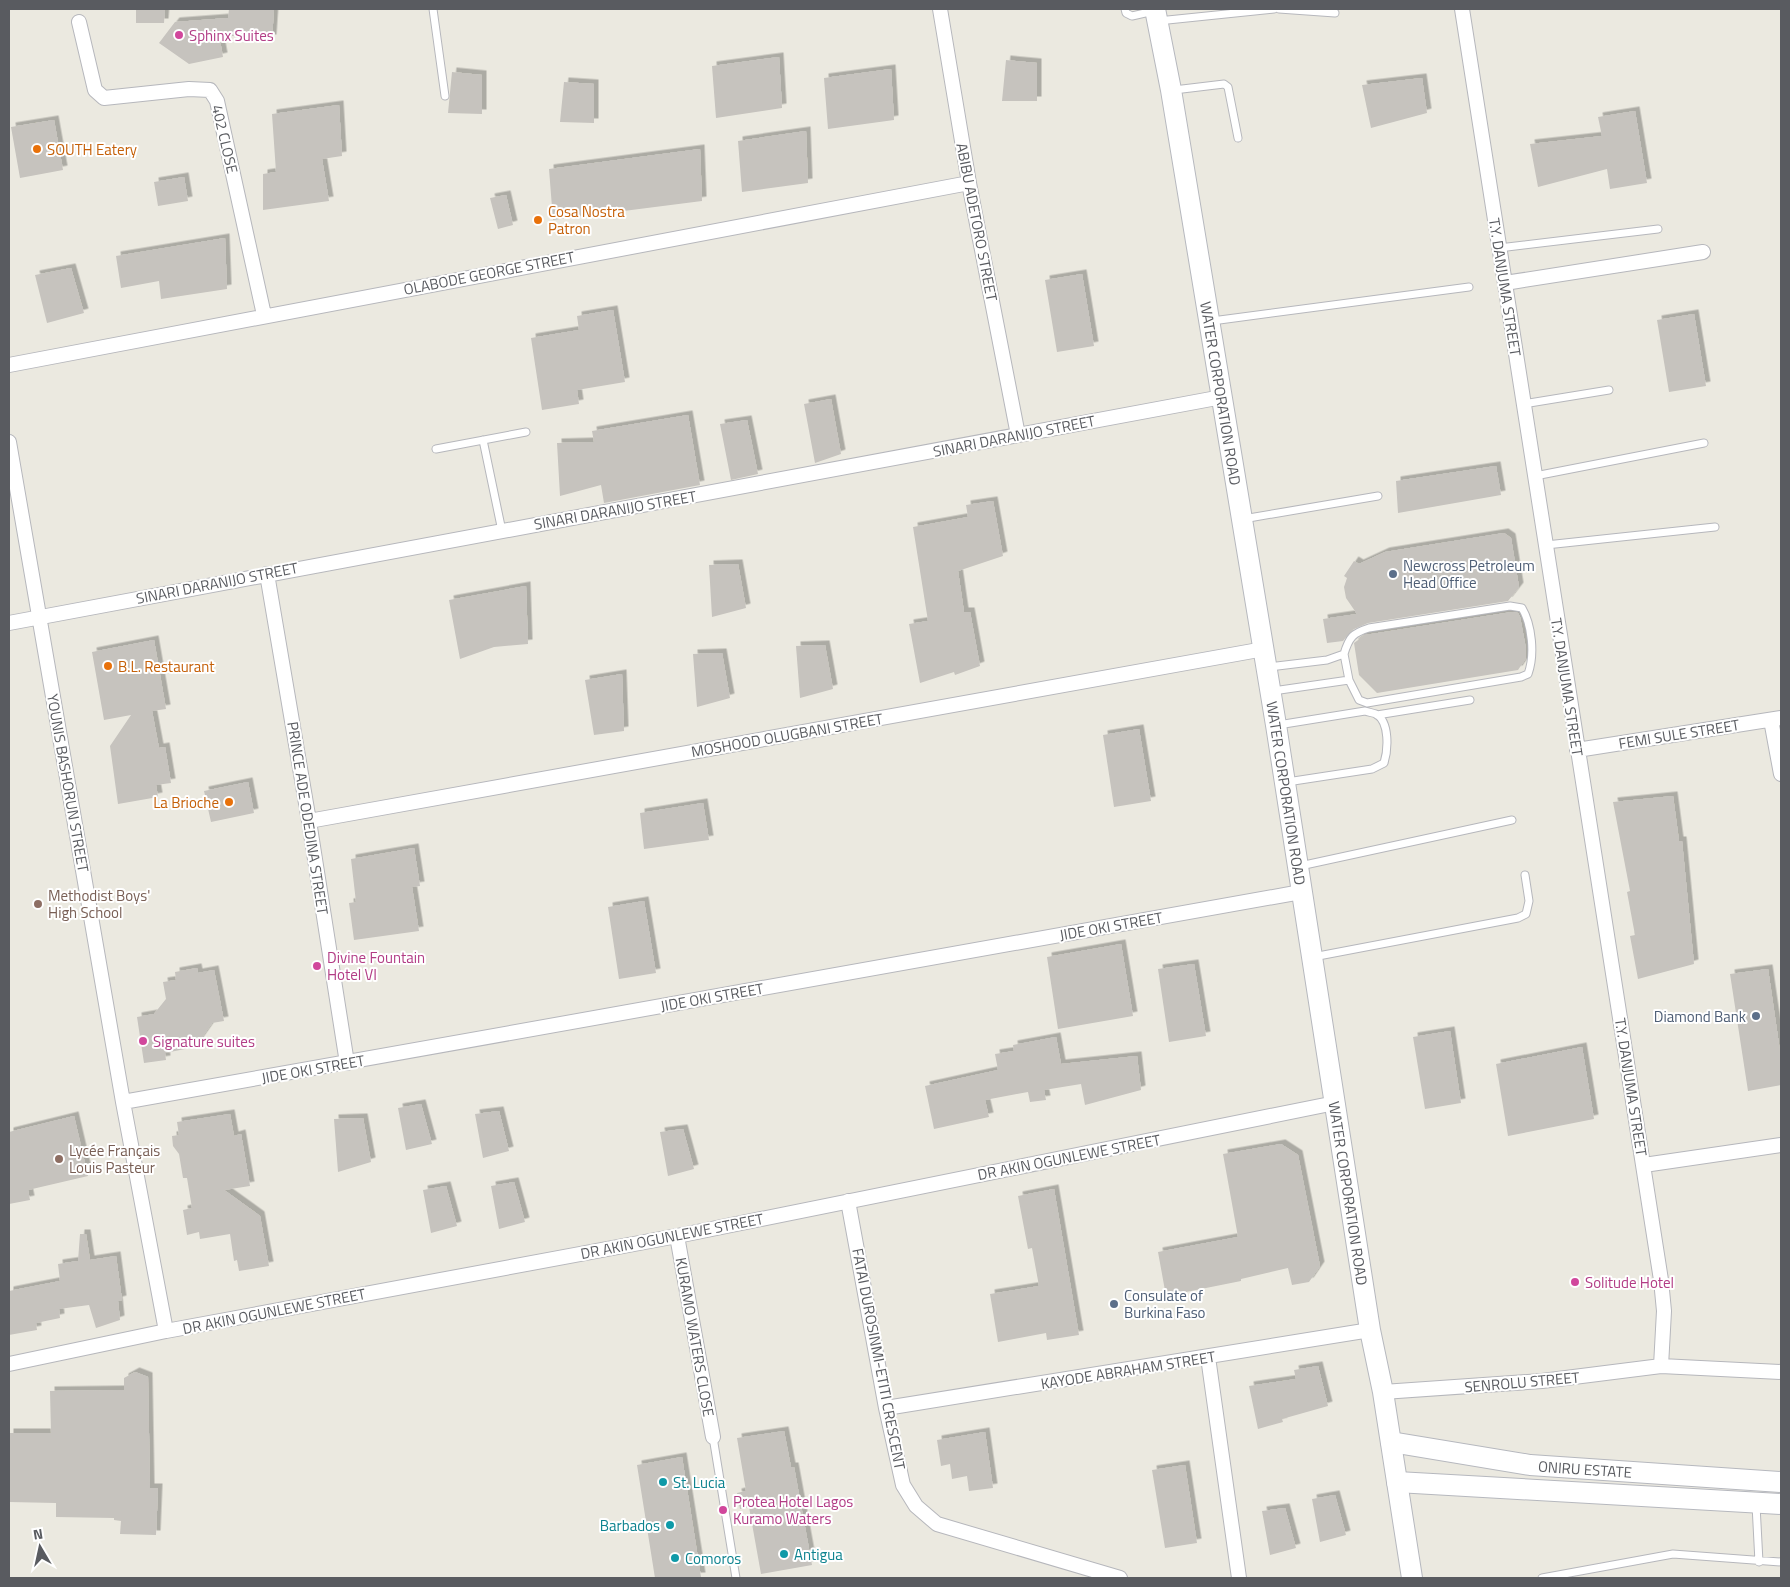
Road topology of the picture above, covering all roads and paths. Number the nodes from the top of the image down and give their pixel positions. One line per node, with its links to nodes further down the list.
1 (433, 9): 11 (lane)
2 (940, 9): 13 (street, ABIBU ADETORO STREET)
3 (1125, 9): 7 (lane)
4 (1274, 9): 7 (lane)
5 (1279, 9): 8 (lane)
6 (1462, 9): 15 (street, T.Y. DANJUMA STREET)
7 (1156, 13): 10 (street, WATER CORPORATION ROAD)
8 (1335, 13)
9 (79, 22): 19 (street, 402 CLOSE)
10 (1171, 90): 12 (lane); 20 (street, WATER CORPORATION ROAD)
11 (445, 96)
12 (1238, 138)
13 (969, 183): 19 (street, OLABODE GEORGE STREET); 26 (street, ABIBU ADETORO STREET)
14 (1658, 229): 15 (lane)
15 (1499, 248): 17 (street, T.Y. DANJUMA STREET)
16 (1703, 252): 17 (street)
17 (1505, 283): 24 (street, T.Y. DANJUMA STREET)
18 (1469, 287): 20 (lane)
19 (264, 315): 21 (street, OLABODE GEORGE STREET)
20 (1209, 322): 23 (street, WATER CORPORATION ROAD)
21 (9, 366)
22 (1609, 390): 24 (lane)
23 (1222, 397): 26 (street, SINARI DARANIJO STREET); 33 (street, WATER CORPORATION ROAD)
24 (1524, 404): 31 (street, T.Y. DANJUMA STREET)
25 (526, 432): 27 (lane)
26 (1018, 436): 35 (street, SINARI DARANIJO STREET)
27 (483, 440): 30 (lane); 35 (lane)
28 (9, 442): 38 (street, YOUNIS BASHORUN STREET)
29 (1704, 442): 31 (lane)
30 (436, 449)
31 (1535, 476): 36 (street, T.Y. DANJUMA STREET)
32 (1378, 496): 33 (lane)
33 (1242, 519): 41 (street, WATER CORPORATION ROAD)
34 (1715, 527): 36 (lane)
35 (502, 530): 37 (street, SINARI DARANIJO STREET)
36 (1546, 545): 48 (street, T.Y. DANJUMA STREET)
37 (267, 574): 38 (street, SINARI DARANIJO STREET); 52 (street, PRINCE ADE ODEDINA STREET)
38 (39, 617): 39 (street, SINARI DARANIJO STREET); 58 (street, YOUNIS BASHORUN STREET)
39 (9, 623)
40 (1344, 654): 41 (lane); 42 (lane); 42 (lane)
41 (1266, 658): 43 (street, WATER CORPORATION ROAD); 52 (street, MOSHOOD OLUGBANI STREET)
42 (1349, 680): 43 (lane)
43 (1270, 692): 47 (street, WATER CORPORATION ROAD)
44 (1470, 700): 45 (lane)
45 (1377, 715): 47 (lane); 50 (lane)
46 (1776, 719): 48 (street, FEMI SULE STREET); 49 (street)
47 (1276, 725): 50 (street, WATER CORPORATION ROAD)
48 (1577, 750): 61 (street, T.Y. DANJUMA STREET)
49 (1781, 774)
50 (1284, 783): 53 (street, WATER CORPORATION ROAD)
51 (1512, 820): 53 (lane)
52 (309, 821): 57 (street, PRINCE ADE ODEDINA STREET)
53 (1297, 867): 55 (street, WATER CORPORATION ROAD)
54 (1526, 875): 56 (lane)
55 (1301, 892): 56 (street, WATER CORPORATION ROAD); 57 (street, JIDE OKI STREET)
56 (1312, 958): 59 (street, WATER CORPORATION ROAD)
57 (347, 1063): 58 (street, JIDE OKI STREET)
58 (123, 1102): 65 (street, YOUNIS BASHORUN STREET)
59 (1335, 1104): 62 (street, DR AKIN OGUNLEWE STREET); 64 (street, WATER CORPORATION ROAD)
60 (1781, 1144): 61 (street)
61 (1644, 1165): 68 (street, T.Y. DANJUMA STREET)
62 (848, 1201): 63 (street, DR AKIN OGUNLEWE STREET); 71 (street, FATAI DUROSINMI-ETITI CRESCENT)
63 (677, 1236): 65 (street, DR AKIN OGUNLEWE STREET); 72 (street, KURAMO WATERS CLOSE)
64 (1370, 1330): 66 (street, KAYODE ABRAHAM STREET); 70 (street, WATER CORPORATION ROAD)
65 (166, 1331): 67 (street, DR AKIN OGUNLEWE STREET)
66 (1208, 1357): 71 (street, KAYODE ABRAHAM STREET); 82 (street)
67 (9, 1364)
68 (1661, 1366): 69 (street, SENROLU STREET); 70 (street, SENROLU STREET)
69 (1781, 1372)
70 (1383, 1392): 73 (street, WATER CORPORATION ROAD)
71 (886, 1408): 81 (street, FATAI DUROSINMI-ETITI CRESCENT)
72 (713, 1437): 80 (lane)
73 (1391, 1442): 74 (street, WATER CORPORATION ROAD); 75 (street, ONIRU ESTATE)
74 (1397, 1482): 76 (street, ONIRU ESTATE); 83 (street, WATER CORPORATION ROAD)
75 (1781, 1482)
76 (1756, 1503): 77 (street, ONIRU ESTATE); 78 (lane)
77 (1781, 1504)
78 (1759, 1562): 79 (lane); 84 (lane)
79 (1781, 1562)
80 (736, 1578)
81 (1120, 1578)
82 (1239, 1578)
83 (1412, 1578)
84 (1542, 1578)

